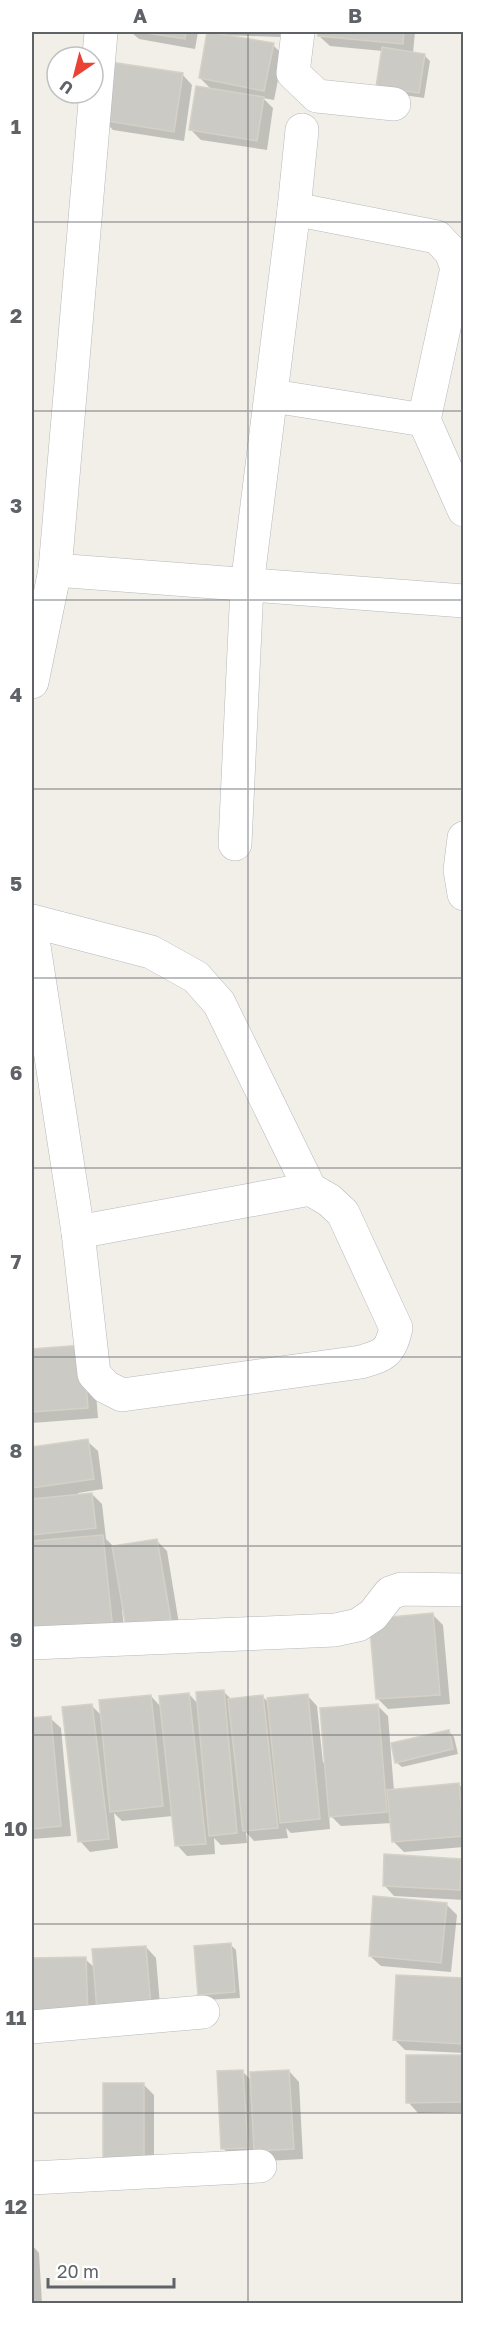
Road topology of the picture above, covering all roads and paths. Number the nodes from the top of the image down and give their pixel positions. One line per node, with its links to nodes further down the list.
1 (101, 32): 9 (street)
2 (298, 32): 3 (street)
3 (394, 104)
4 (302, 130): 5 (street)
5 (294, 209): 6 (street); 7 (street)
6 (273, 396): 7 (street); 10 (street)
7 (424, 420): 8 (street)
8 (464, 510)
9 (55, 570): 10 (street); 12 (street)
10 (247, 586): 11 (street); 14 (street)
11 (464, 601)
12 (32, 682)
13 (464, 838): 15 (street)
14 (235, 844)
15 (464, 894)
16 (32, 921): 18 (street)
17 (32, 933): 19 (street)
18 (310, 1189): 19 (street); 19 (street)
19 (78, 1232)
20 (464, 1590): 21 (street)
21 (32, 1643)
22 (203, 2012): 23 (street)
23 (32, 2027)
24 (260, 2166): 25 (street)
25 (32, 2178)

